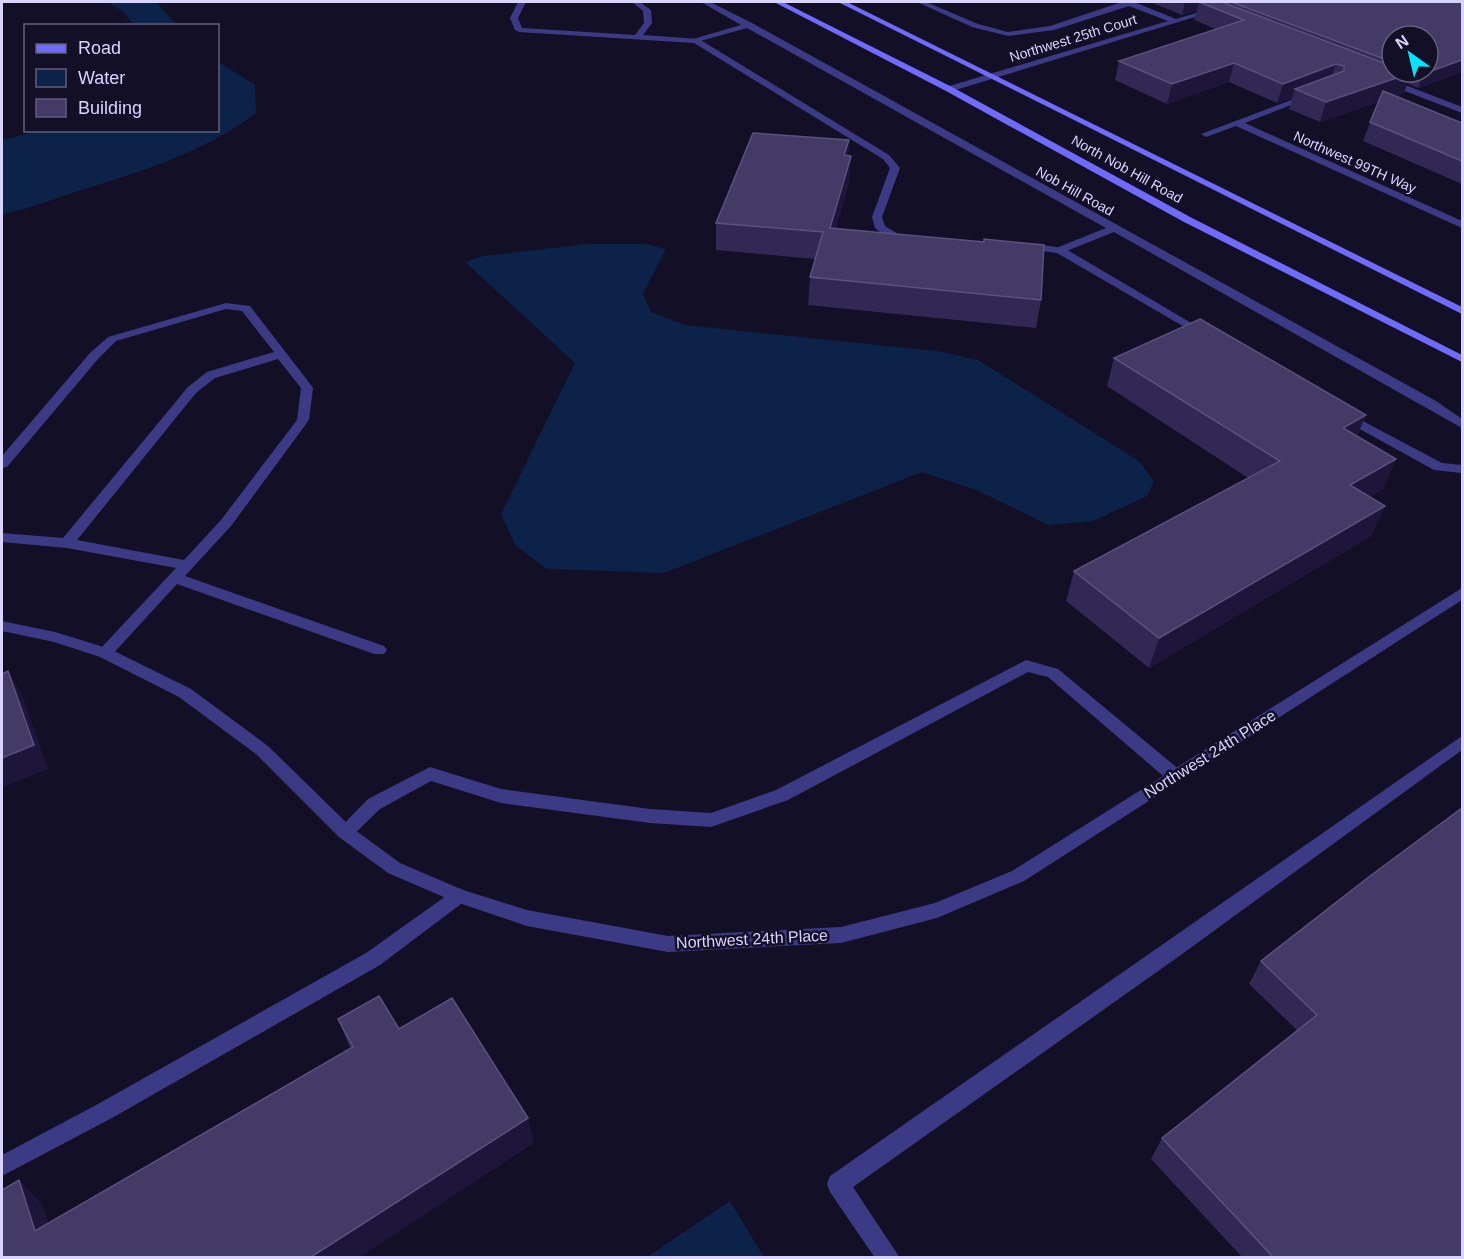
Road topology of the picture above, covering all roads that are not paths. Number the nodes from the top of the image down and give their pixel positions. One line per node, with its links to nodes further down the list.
1 (522, 2): 13 (street)
2 (636, 2): 13 (street)
3 (705, 2): 12 (street, Nob Hill Road)
4 (778, 2): 17 (main road, North Nob Hill Road)
5 (842, 2): 16 (main road, North Nob Hill Road)
6 (921, 2): 7 (street)
7 (1129, 2): 11 (street)
8 (1240, 2): 9 (street, Northwest 25th Court)
9 (1208, 11): 10 (street); 11 (street, Northwest 25th Court)
10 (1220, 15)
11 (1175, 21): 16 (street, Northwest 25th Court)
12 (749, 25): 14 (street); 23 (street, Nob Hill Road)
13 (638, 37): 14 (street)
14 (696, 41): 24 (street)
15 (1374, 76): 19 (street)
16 (991, 77): 17 (street, Northwest 25th Court); 27 (main road, North Nob Hill Road)
17 (949, 89): 30 (main road, North Nob Hill Road)
18 (1323, 92): 20 (street)
19 (1462, 110)
20 (1237, 123): 21 (street); 22 (street, Northwest 99TH Way)
21 (1206, 134)
22 (1462, 225)
23 (1116, 228): 26 (street); 32 (street, Nob Hill Road)
24 (919, 238)
25 (1019, 245): 26 (street)
26 (1060, 250): 28 (street)
27 (1462, 311)
28 (1214, 340)
29 (281, 354): 33 (street); 36 (street); 37 (street)
30 (1462, 359)
31 (1335, 410): 34 (street)
32 (1462, 424)
33 (2, 464)
34 (1462, 469)
35 (2, 538): 36 (street)
36 (67, 543): 37 (street)
37 (187, 565): 38 (street)
38 (174, 578): 41 (street); 42 (street)
39 (1462, 593): 44 (street, Northwest 24th Place)
40 (2, 626): 42 (street, Northwest 24th Place)
41 (380, 650)
42 (105, 652): 45 (street, Northwest 24th Place)
43 (1462, 742): 48 (street)
44 (1175, 776): 45 (street); 46 (street, Northwest 24th Place)
45 (345, 832): 46 (street, Northwest 24th Place)
46 (459, 896): 47 (street)
47 (2, 1166)
48 (889, 1257)

